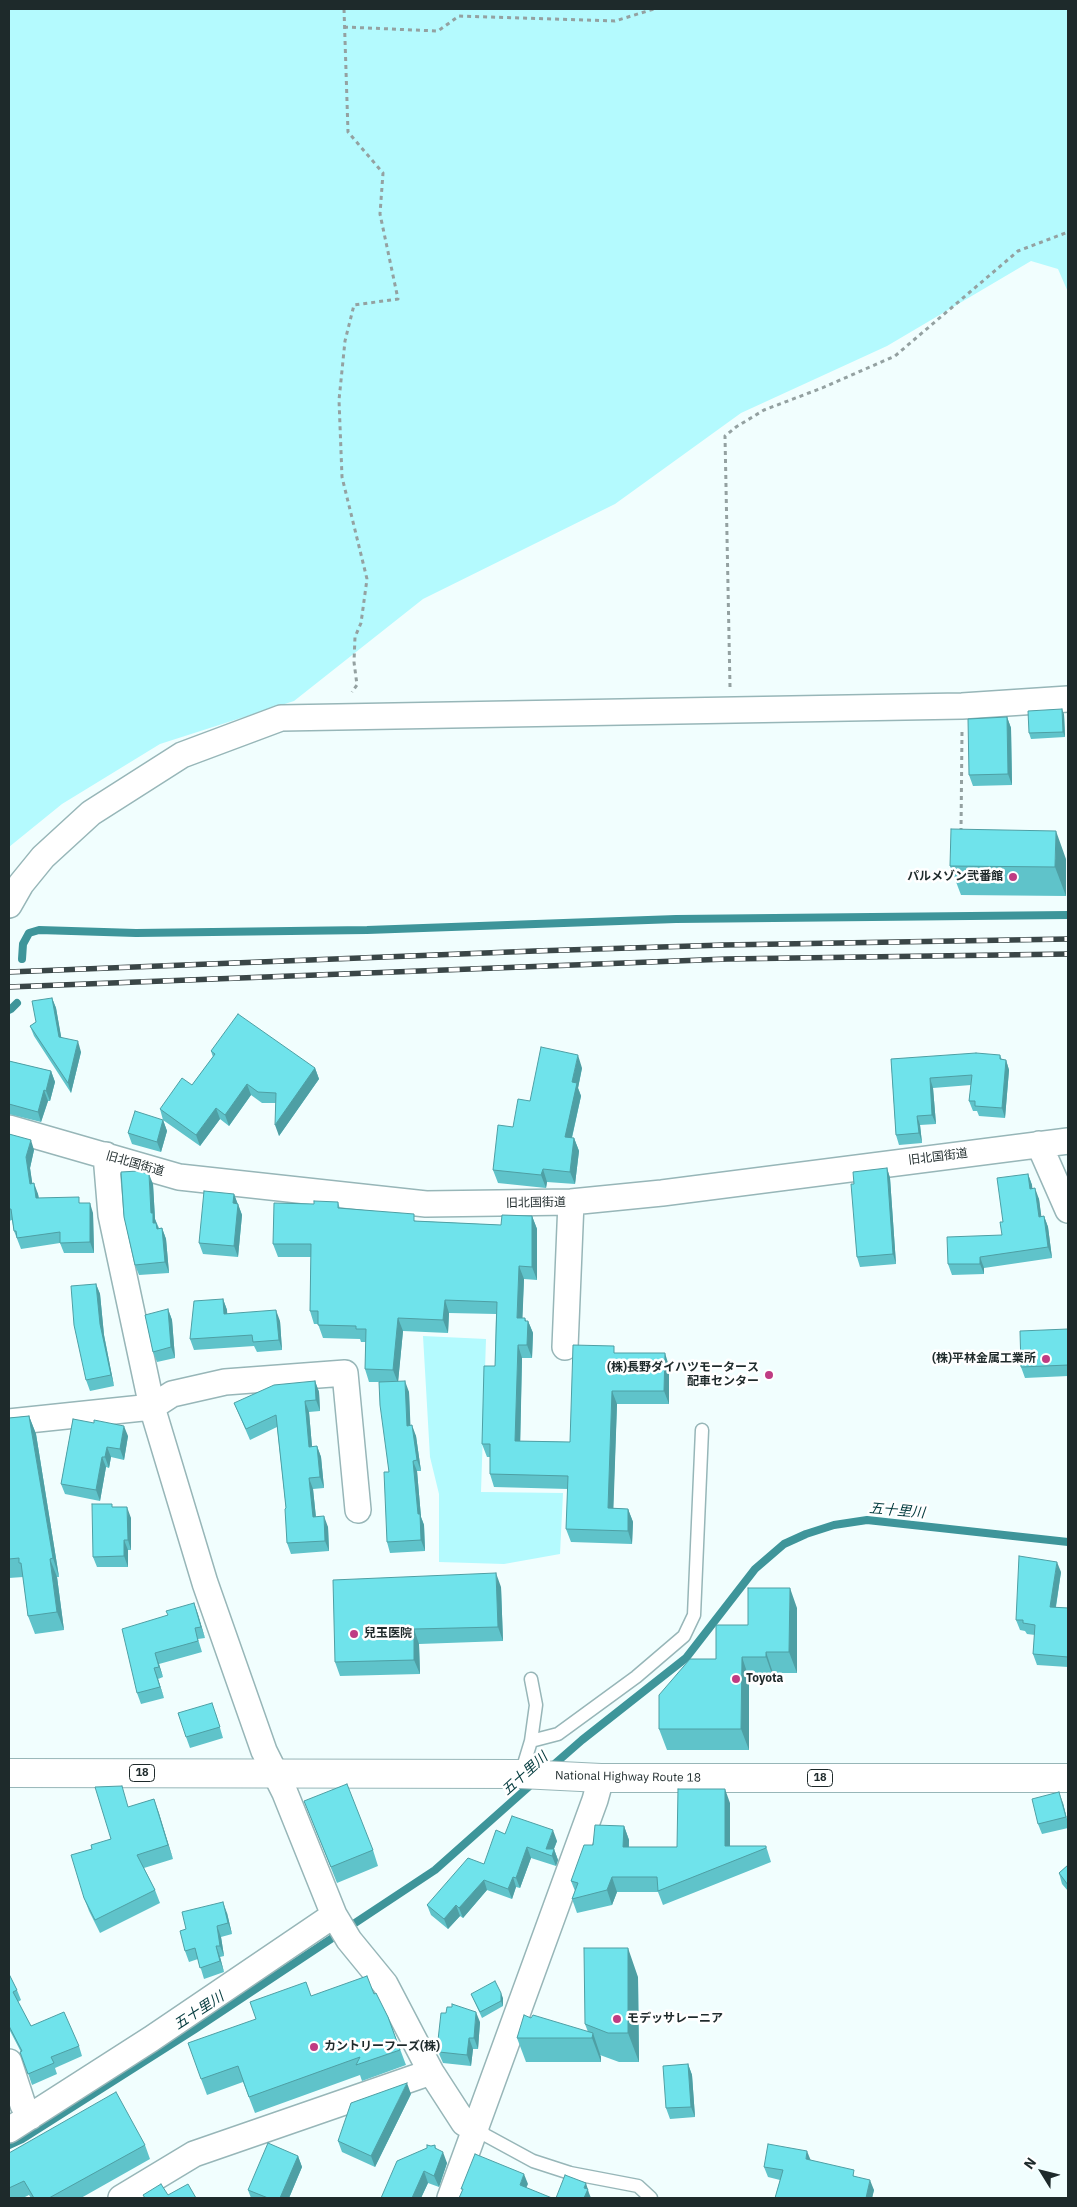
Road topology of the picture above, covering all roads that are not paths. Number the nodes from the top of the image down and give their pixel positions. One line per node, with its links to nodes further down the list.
1 (1068, 699): 2 (street)
2 (9, 905)
3 (9, 1128): 6 (street, 旧北国街道)
4 (1068, 1141): 5 (street, 旧北国街道)
5 (1039, 1144): 7 (street, 旧北国街道); 8 (street)
6 (106, 1155): 7 (street, 旧北国街道); 10 (street)
7 (572, 1202): 9 (street)
8 (1068, 1210)
9 (565, 1347)
10 (152, 1407): 11 (street); 13 (street); 17 (street)
11 (9, 1422)
12 (702, 1430): 15 (lane)
13 (358, 1510)
14 (531, 1679): 15 (lane)
15 (531, 1742): 18 (lane)
16 (9, 1772): 17 (highway, National Highway Route 18 / 18)
17 (276, 1774): 18 (highway, National Highway Route 18 / 18); 21 (street)
18 (521, 1774): 19 (highway, National Highway Route 18 / 18)
19 (601, 1778): 20 (highway, National Highway Route 18 / 18); 25 (street)
20 (1068, 1778)
21 (340, 1925): 23 (street); 24 (street)
22 (9, 2062): 24 (street)
23 (431, 2072): 25 (street); 26 (street)
24 (19, 2124)
25 (476, 2130): 27 (street); 28 (lane)
26 (123, 2198)
27 (450, 2198)
28 (651, 2198)

